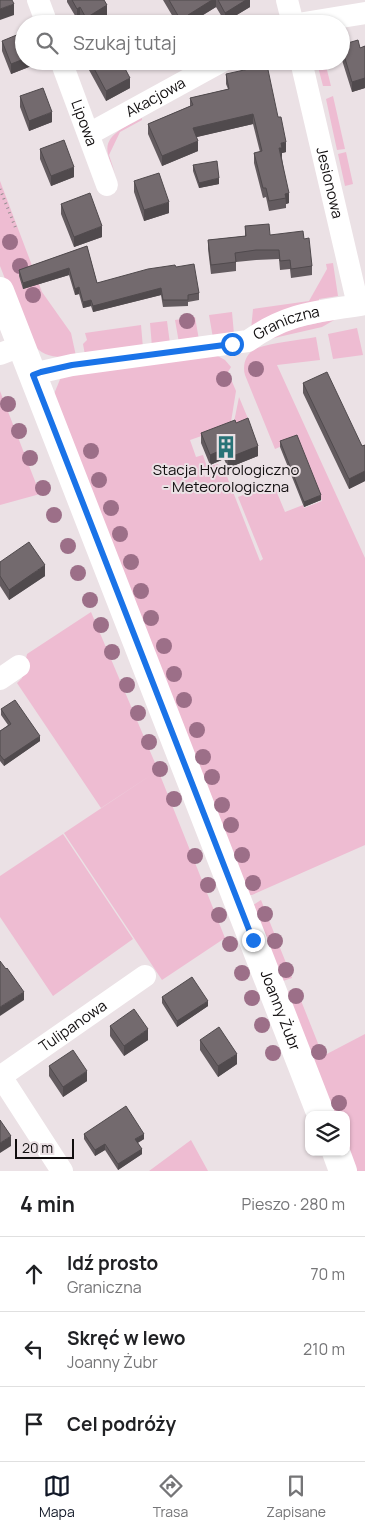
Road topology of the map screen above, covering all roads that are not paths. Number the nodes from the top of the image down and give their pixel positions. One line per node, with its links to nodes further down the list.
1 (38, 0): 4 (street)
2 (287, 0): 5 (street)
3 (365, 13): 6 (street)
4 (44, 15)
5 (291, 15)
6 (350, 15)
7 (64, 70): 10 (street, Lipowa)
8 (206, 70): 10 (street, Akacjowa)
9 (303, 70): 13 (street, Jesionowa)
10 (89, 134): 11 (street, Lipowa)
11 (108, 185)
12 (0, 291): 14 (street, Joanny Żubr)
13 (361, 305): 15 (street, Graniczna)
14 (11, 350): 15 (street, Joanny Żubr)
15 (33, 375): 20 (street, Joanny Żubr)
16 (19, 666): 17 (street)
17 (0, 679)
18 (145, 976): 19 (street, Tulipanowa)
19 (0, 1076): 22 (street, Tulipanowa)
20 (320, 1111)
21 (338, 1156): 23 (street)
22 (62, 1171)
23 (344, 1171)

